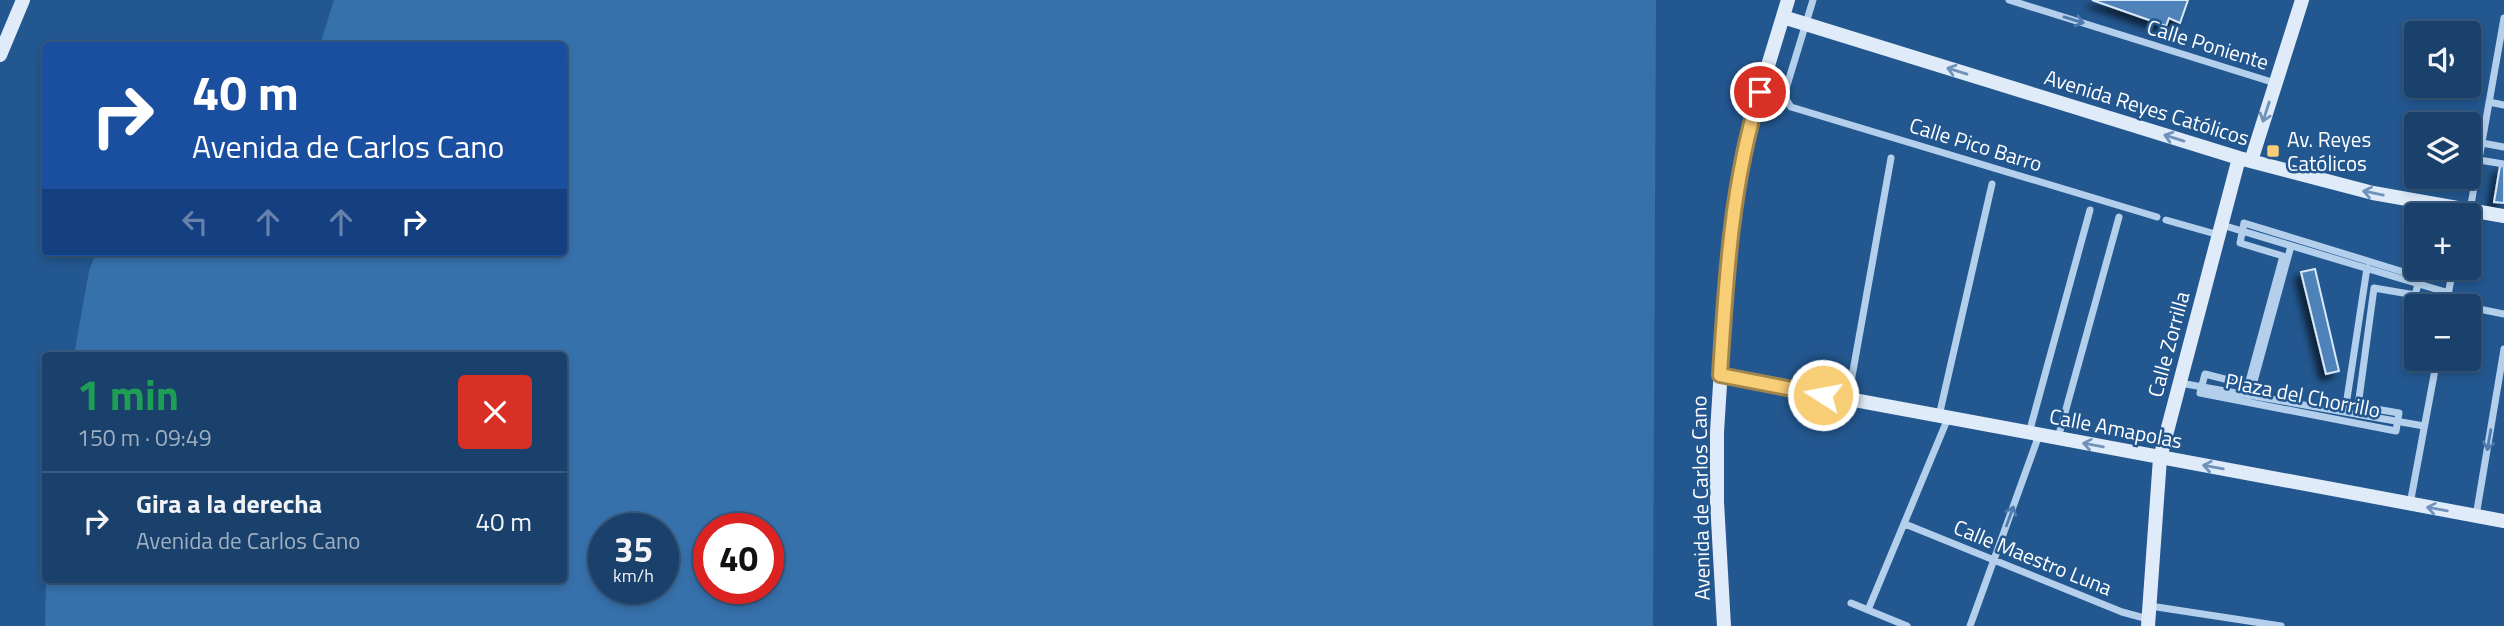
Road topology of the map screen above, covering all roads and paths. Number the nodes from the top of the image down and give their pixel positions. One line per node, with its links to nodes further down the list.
1 (23, 0): 9 (street)
2 (1788, 0): 6 (street, Avenida de Carlos Cano)
3 (1813, 0): 8 (street)
4 (2009, 0): 10 (street, Calle Poniente, one-way to 10)
5 (2302, 0): 10 (street, Calle Zorrilla)
6 (1783, 17): 8 (street, Avenida Reyes Católicos); 39 (street, Avenida de Carlos Cano)
7 (2504, 18): 11 (street)
8 (1806, 24): 17 (street, Avenida Reyes Católicos, one-way to 8); 26 (street, Calle Pico Barro)
9 (0, 55)
10 (2276, 83): 17 (street, Calle Zorrilla, one-way to 17)
11 (2489, 102): 12 (street); 13 (street)
12 (2504, 105)
13 (2482, 143): 14 (street); 15 (street)
14 (2504, 146)
15 (2481, 149)
16 (1891, 158): 43 (street)
17 (2245, 160): 21 (street, Avenida Reyes Católicos, one-way to 17); 28 (street, Calle Zorrilla)
18 (2481, 160): 19 (street)
19 (2504, 164)
20 (1992, 184): 45 (street)
21 (2421, 203)
22 (2090, 210): 48 (street)
23 (2481, 214): 24 (street, Avenida Reyes Católicos)
24 (2504, 216)
25 (2119, 217): 49 (street)
26 (2157, 217)
27 (2166, 220): 28 (street)
28 (2220, 230): 29 (street, Plaza del Chorrillo); 40 (street, Calle Zorrilla)
29 (2243, 231): 30 (street, Plaza del Chorrillo); 33 (street, Plaza del Chorrillo); 41 (street, Plaza del Chorrillo)
30 (2291, 246): 31 (street, Plaza del Chorrillo); 42 (street, Plaza del Chorrillo)
31 (2367, 268): 33 (street, Plaza del Chorrillo); 44 (street, Plaza del Chorrillo)
32 (2451, 280): 34 (street)
33 (2418, 284): 34 (street, Plaza del Chorrillo); 46 (street, Plaza del Chorrillo)
34 (2449, 293)
35 (2481, 309): 36 (street)
36 (2504, 314)
37 (2504, 349): 52 (street, one-way to 52)
38 (2435, 371): 47 (street)
39 (1720, 375): 43 (street, Calle Amapolas); 59 (street, Avenida de Carlos Cano)
40 (2179, 383): 41 (street, Plaza del Chorrillo); 50 (street, Calle Zorrilla)
41 (2202, 387): 42 (street, Plaza del Chorrillo); 46 (street, Plaza del Chorrillo)
42 (2250, 396): 44 (street, Plaza del Chorrillo)
43 (1848, 400): 45 (street, Calle Amapolas)
44 (2345, 412): 46 (street, Plaza del Chorrillo)
45 (1944, 417): 48 (street, Calle Amapolas); 54 (street)
46 (2397, 421): 47 (street, Plaza del Chorrillo)
47 (2424, 426): 51 (street)
48 (2034, 434): 49 (street, Calle Amapolas); 55 (street, one-way to 48)
49 (2058, 439): 50 (street, Calle Amapolas, one-way to 49)
50 (2161, 458): 51 (street, Calle Amapolas, one-way to 50); 58 (street, Calle Zorrilla)
51 (2410, 504): 52 (street, Calle Amapolas, one-way to 51)
52 (2476, 516): 53 (street, Calle Amapolas)
53 (2504, 521)
54 (1905, 524): 55 (street, Calle Maestro Luna); 57 (street)
55 (1993, 561): 58 (street, Calle Maestro Luna); 61 (street)
56 (1851, 603): 57 (street)
57 (1868, 610): 60 (street)
58 (2149, 617): 62 (street, Calle Maestro Luna)
59 (1724, 626)
60 (1907, 626)
61 (1970, 626)
62 (2281, 626)

